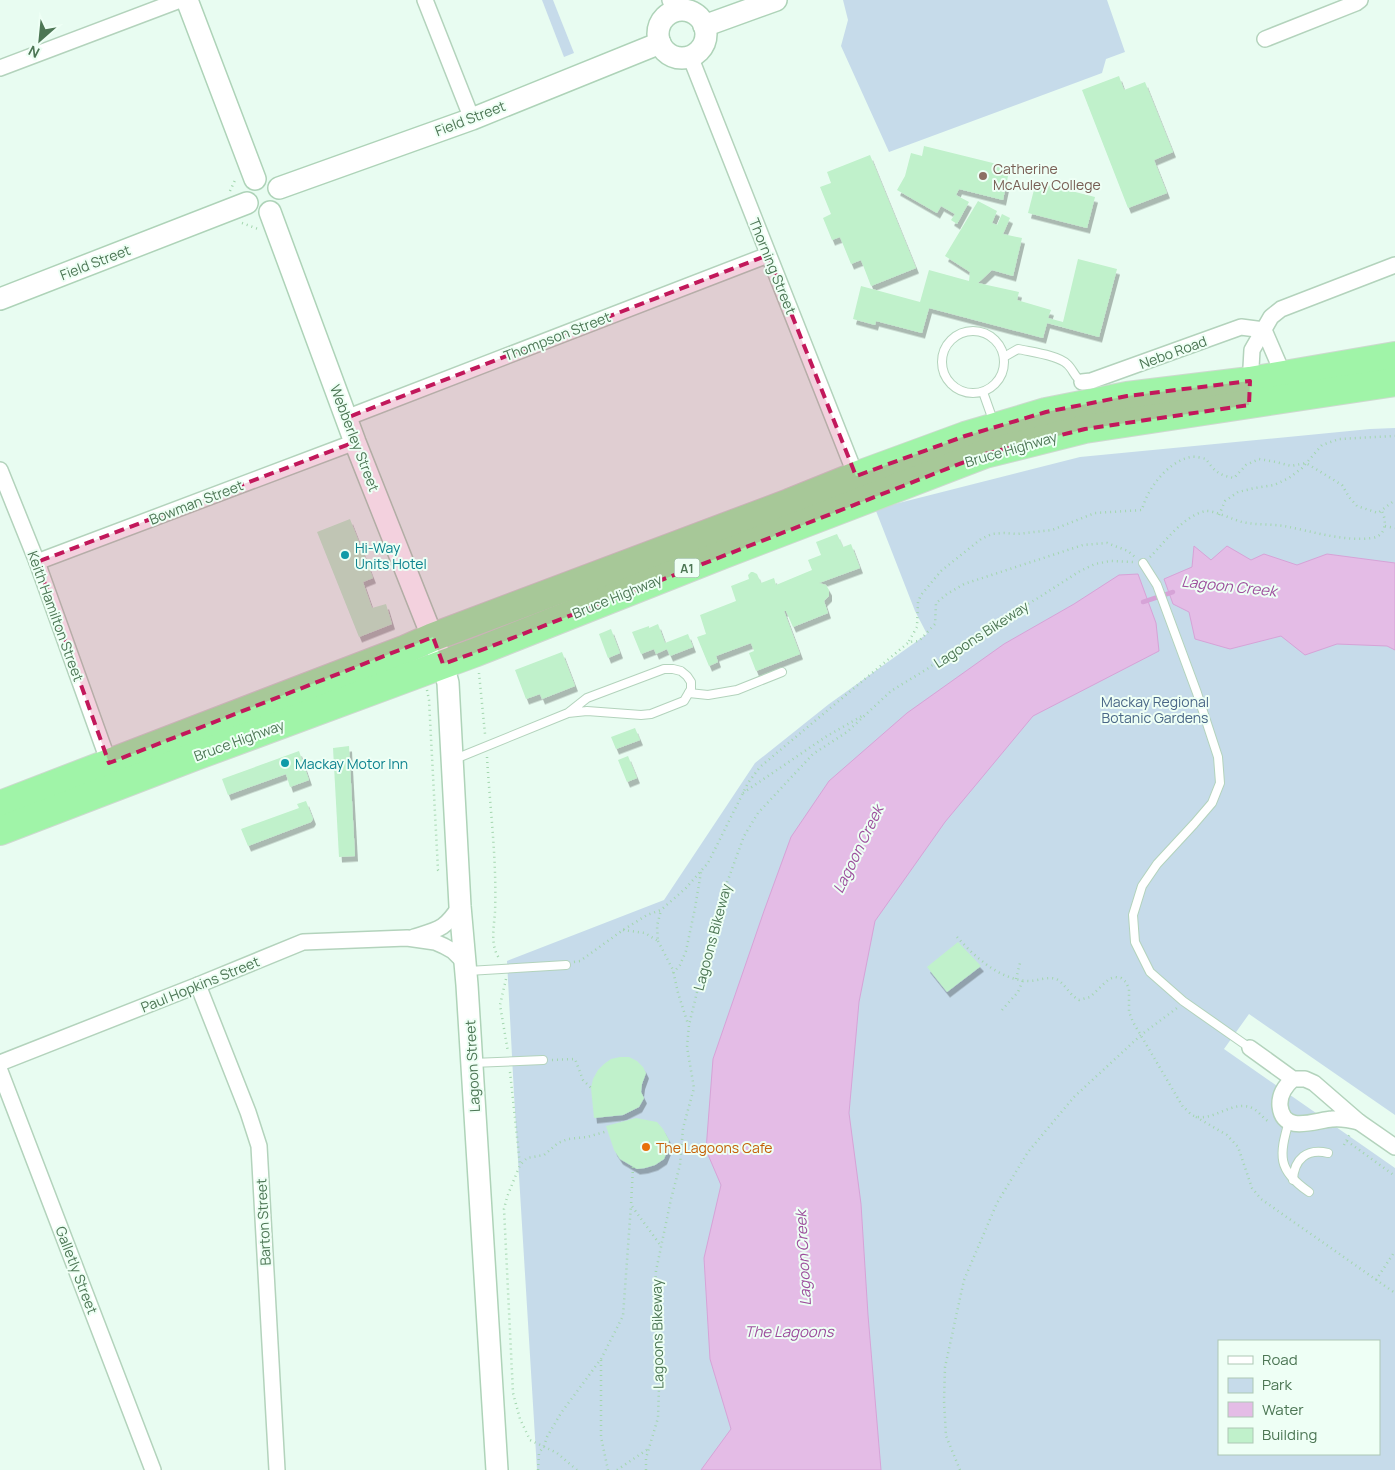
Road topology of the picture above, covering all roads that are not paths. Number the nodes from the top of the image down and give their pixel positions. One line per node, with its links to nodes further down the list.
1 (180, 0): 11 (street)
2 (187, 0): 13 (street)
3 (425, 0): 12 (street)
4 (776, 0): 7 (street)
5 (1360, 0): 8 (street)
6 (672, 6): 7 (street); 9 (street)
7 (704, 26): 10 (street)
8 (1265, 39)
9 (660, 43): 10 (street); 12 (street, Field Street)
10 (690, 56): 17 (street, Thorning Street)
11 (0, 68)
12 (472, 119): 14 (street, Field Street)
13 (255, 180): 14 (street); 15 (street)
14 (279, 188): 16 (street)
15 (247, 203): 16 (street); 19 (street, Field Street)
16 (270, 212): 28 (street, Webberley Street)
17 (768, 255): 28 (street, Thompson Street); 32 (street, Thorning Street)
18 (1395, 265): 20 (street)
19 (0, 299)
20 (1264, 330): 23 (street, Nebo Road); 25 (street); 27 (street)
21 (1395, 356): 25 (highway, Bruce Highway / A1)
22 (1004, 357): 23 (lane); 26 (lane); 26 (lane)
23 (1082, 382)
24 (1395, 382): 25 (highway, Bruce Highway / A1)
25 (1286, 387): 27 (highway, Bruce Highway / A1)
26 (983, 392): 29 (lane)
27 (1249, 392): 29 (highway, Bruce Highway / A1); 36 (highway, Bruce Highway / A1)
28 (346, 418): 30 (street, Webberley Street)
29 (996, 427): 32 (highway, Bruce Highway / A1)
30 (355, 442): 33 (street, Bowman Street); 35 (street, Webberley Street)
31 (0, 470): 33 (street, Keith Hamilton Street)
32 (856, 476): 35 (highway, Bruce Highway / A1)
33 (37, 562): 41 (street, Keith Hamilton Street)
34 (1143, 563): 49 (lane)
35 (433, 637): 36 (street, Webberley Street); 41 (highway, Bruce Highway / A1)
36 (443, 664): 40 (street, Lagoon Street); 43 (highway, Bruce Highway / A1)
37 (782, 672): 38 (lane)
38 (689, 692): 39 (lane); 39 (lane)
39 (568, 714): 40 (lane)
40 (452, 760): 44 (street, Lagoon Street)
41 (109, 763): 42 (highway, Bruce Highway / A1)
42 (0, 805)
43 (0, 831)
44 (460, 906): 45 (street, Paul Hopkins Street); 47 (street, Lagoon Street)
45 (407, 938): 47 (street, Paul Hopkins Street); 48 (street, Paul Hopkins Street)
46 (566, 965): 47 (lane)
47 (466, 968): 52 (street, Lagoon Street)
48 (198, 985): 51 (street, Paul Hopkins Street); 62 (street, Barton Street)
49 (1250, 1048): 54 (street)
50 (543, 1060): 52 (lane)
51 (0, 1063)
52 (471, 1063): 63 (street, Lagoon Street)
53 (0, 1071): 61 (street, Galletly Street)
54 (1293, 1079): 55 (street); 56 (street)
55 (1359, 1122): 56 (street); 57 (street)
56 (1287, 1128): 59 (lane)
57 (1395, 1147)
58 (1328, 1153): 59 (lane)
59 (1293, 1180): 60 (lane)
60 (1309, 1192)
61 (153, 1470)
62 (277, 1470)
63 (497, 1470)

